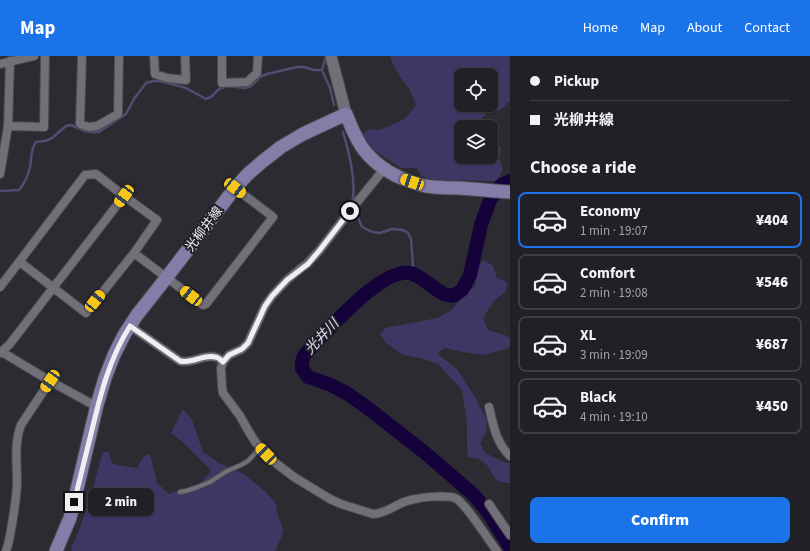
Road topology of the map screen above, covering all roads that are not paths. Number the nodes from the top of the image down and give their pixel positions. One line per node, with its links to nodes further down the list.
1 (34, 56): 10 (street)
2 (45, 56): 13 (street)
3 (82, 56): 4 (street)
4 (119, 56)
5 (154, 56): 6 (street)
6 (185, 56)
7 (222, 56): 8 (street)
8 (258, 56)
9 (331, 56): 12 (main road)
10 (10, 61): 11 (street); 13 (street)
11 (0, 64)
12 (346, 114): 14 (main road); 16 (main road, 光柳井線)
13 (8, 126): 15 (street)
14 (384, 169): 17 (main road); 26 (street)
15 (0, 174)
16 (235, 188): 21 (main road, 光柳井線); 21 (street)
17 (500, 191)
18 (124, 196): 19 (street); 20 (street); 23 (street)
19 (134, 253): 21 (street); 23 (street)
20 (20, 262): 22 (street); 23 (street)
21 (167, 278): 24 (main road, 光柳井線)
22 (0, 287)
23 (53, 289): 25 (street)
24 (130, 326): 26 (street); 28 (main road, 光柳井線)
25 (1, 352): 27 (street)
26 (223, 362): 30 (street)
27 (50, 381): 28 (street); 35 (street)
28 (98, 405): 36 (main road, 光柳井線)
29 (489, 407): 31 (street)
30 (260, 448): 32 (lane); 37 (street)
31 (510, 456)
32 (180, 492)
33 (489, 504): 34 (street)
34 (510, 535)
35 (6, 551)
36 (56, 551)
37 (497, 551)

